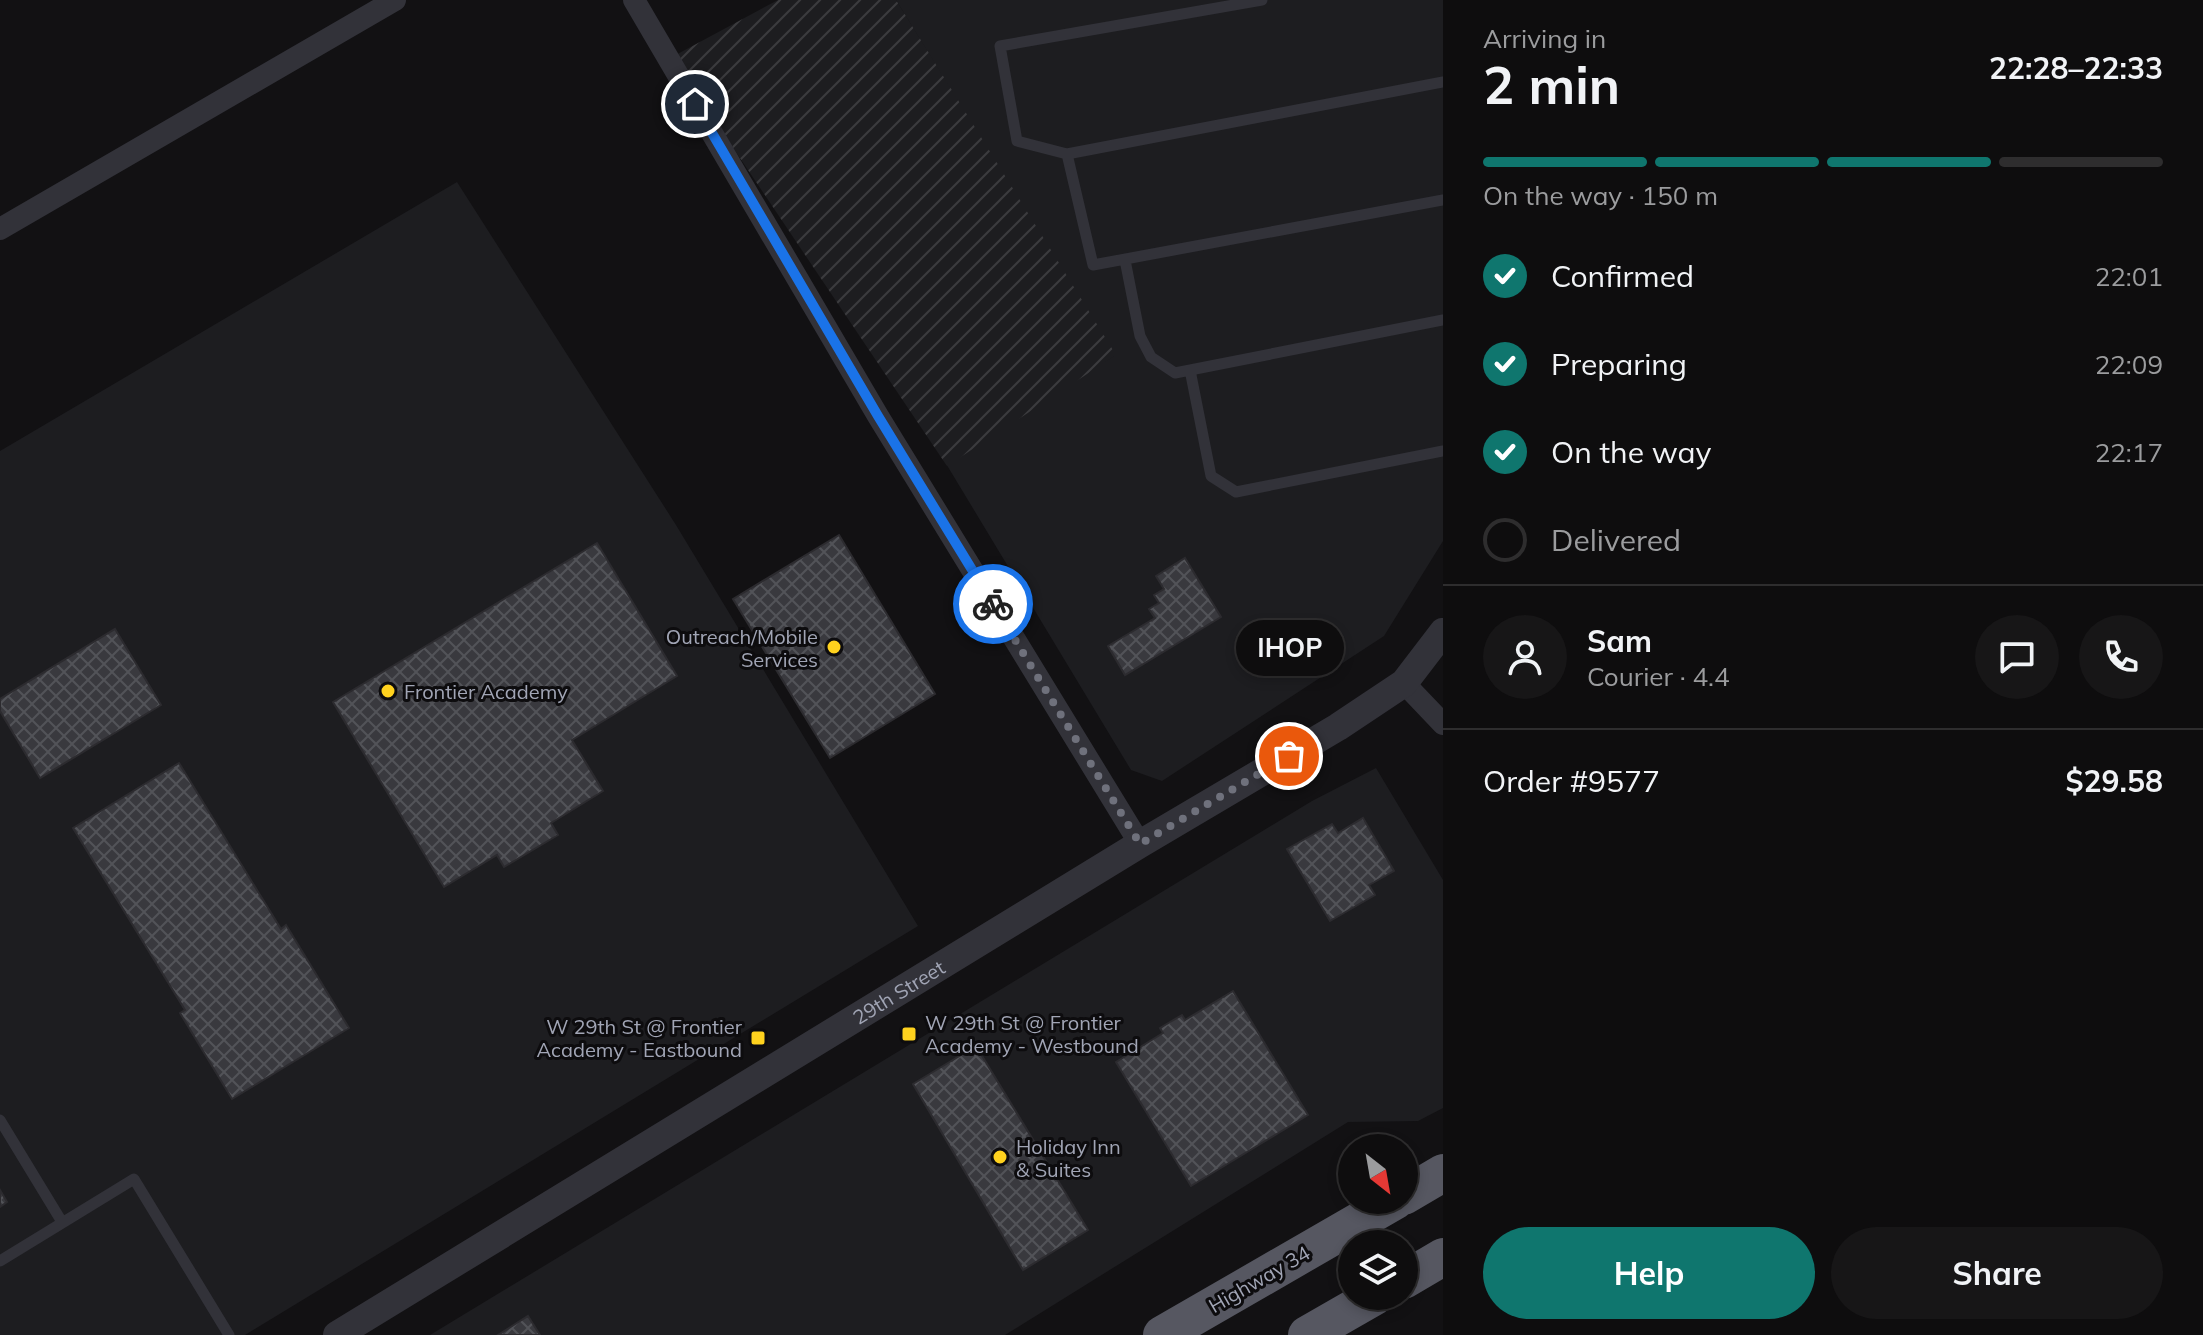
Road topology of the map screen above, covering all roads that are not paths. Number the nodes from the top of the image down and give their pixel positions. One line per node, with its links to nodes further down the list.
1 (395, 0): 7 (street)
2 (634, 0): 15 (street)
3 (1262, 0): 5 (lane)
4 (1443, 82): 5 (lane)
5 (1067, 154): 8 (lane)
6 (1443, 200): 8 (lane)
7 (0, 229)
8 (1125, 260): 10 (lane)
9 (1443, 320): 10 (lane)
10 (1190, 370): 11 (lane)
11 (1443, 451)
12 (1443, 632): 13 (street, 29th Street)
13 (1404, 683): 14 (street); 15 (street, 29th Street)
14 (1443, 724)
15 (1140, 844): 25 (street, 29th Street)
16 (0, 1120): 20 (lane)
17 (1443, 1173): 18 (highway)
18 (1418, 1188)
19 (1372, 1214): 27 (highway, Highway 34)
20 (62, 1222): 22 (lane); 26 (lane)
21 (1443, 1257): 23 (highway)
22 (0, 1261)
23 (1418, 1272)
24 (1351, 1310): 28 (highway)
25 (346, 1333)
26 (229, 1335)
27 (1162, 1335)
28 (1307, 1335)

